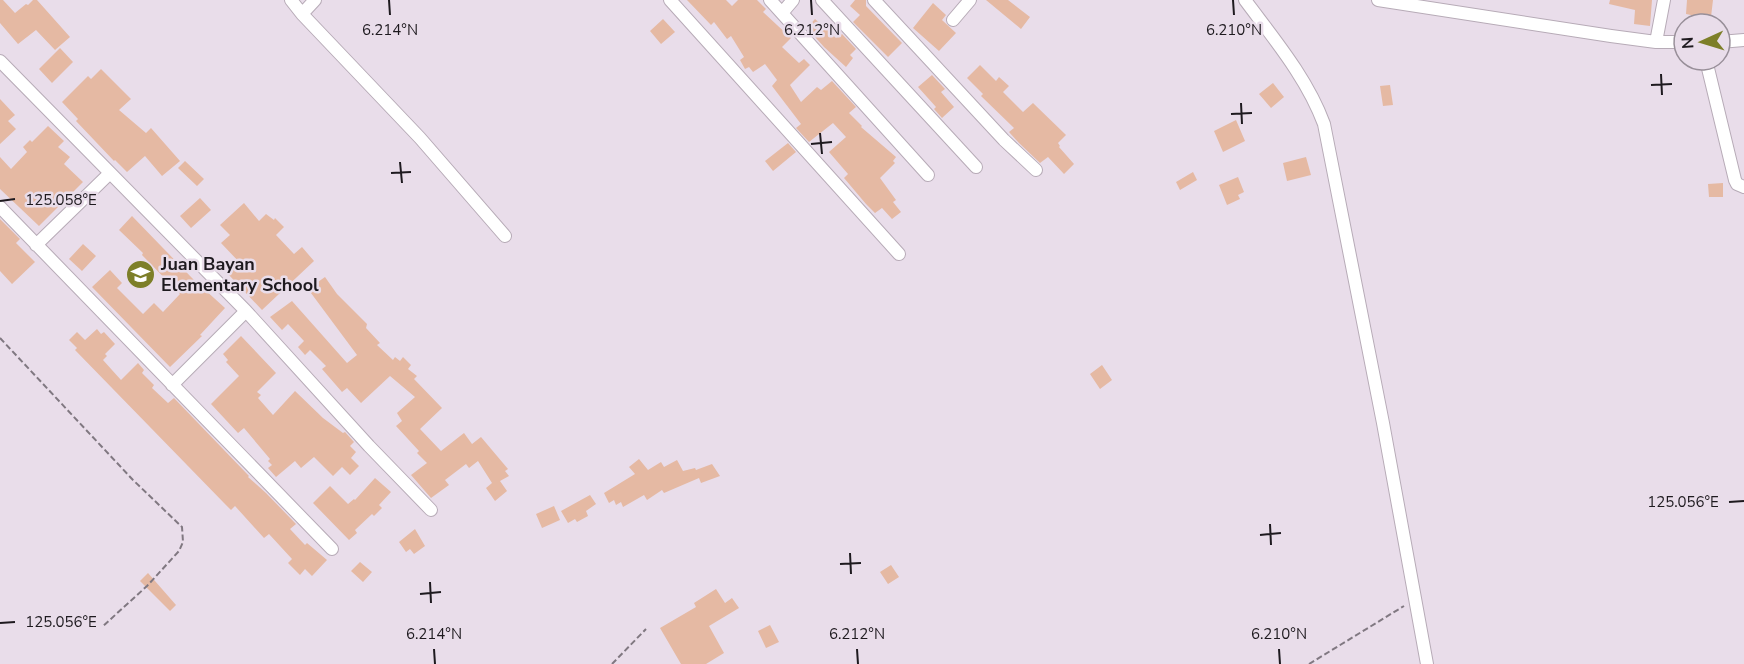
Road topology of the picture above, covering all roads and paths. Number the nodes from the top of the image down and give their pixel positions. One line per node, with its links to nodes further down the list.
1 (291, 0): 13 (street)
2 (315, 0): 13 (street)
3 (670, 0): 27 (street)
4 (771, 0): 12 (street)
5 (793, 0): 12 (street)
6 (822, 0): 19 (street)
7 (874, 0): 20 (street)
8 (970, 0): 14 (street)
9 (1245, 0): 33 (street)
10 (1378, 0): 15 (street)
11 (1664, 0): 15 (street)
12 (782, 13): 22 (street)
13 (302, 14): 25 (street)
14 (953, 20)
15 (1656, 42): 16 (street)
16 (1672, 42)
17 (0, 62): 21 (street)
18 (1709, 72): 23 (street)
19 (976, 167)
20 (1036, 170)
21 (109, 174): 26 (street); 28 (street)
22 (928, 175)
23 (1744, 187)
24 (0, 207): 26 (street)
25 (505, 236)
26 (36, 245): 30 (street)
27 (899, 254)
28 (246, 311): 30 (street); 31 (street)
29 (0, 338): 34 (path)
30 (172, 385): 32 (street)
31 (431, 510)
32 (332, 549)
33 (1415, 599): 37 (path); 38 (street)
34 (102, 627)
35 (646, 629): 36 (path)
36 (612, 664)
37 (1309, 664)
38 (1427, 664)

